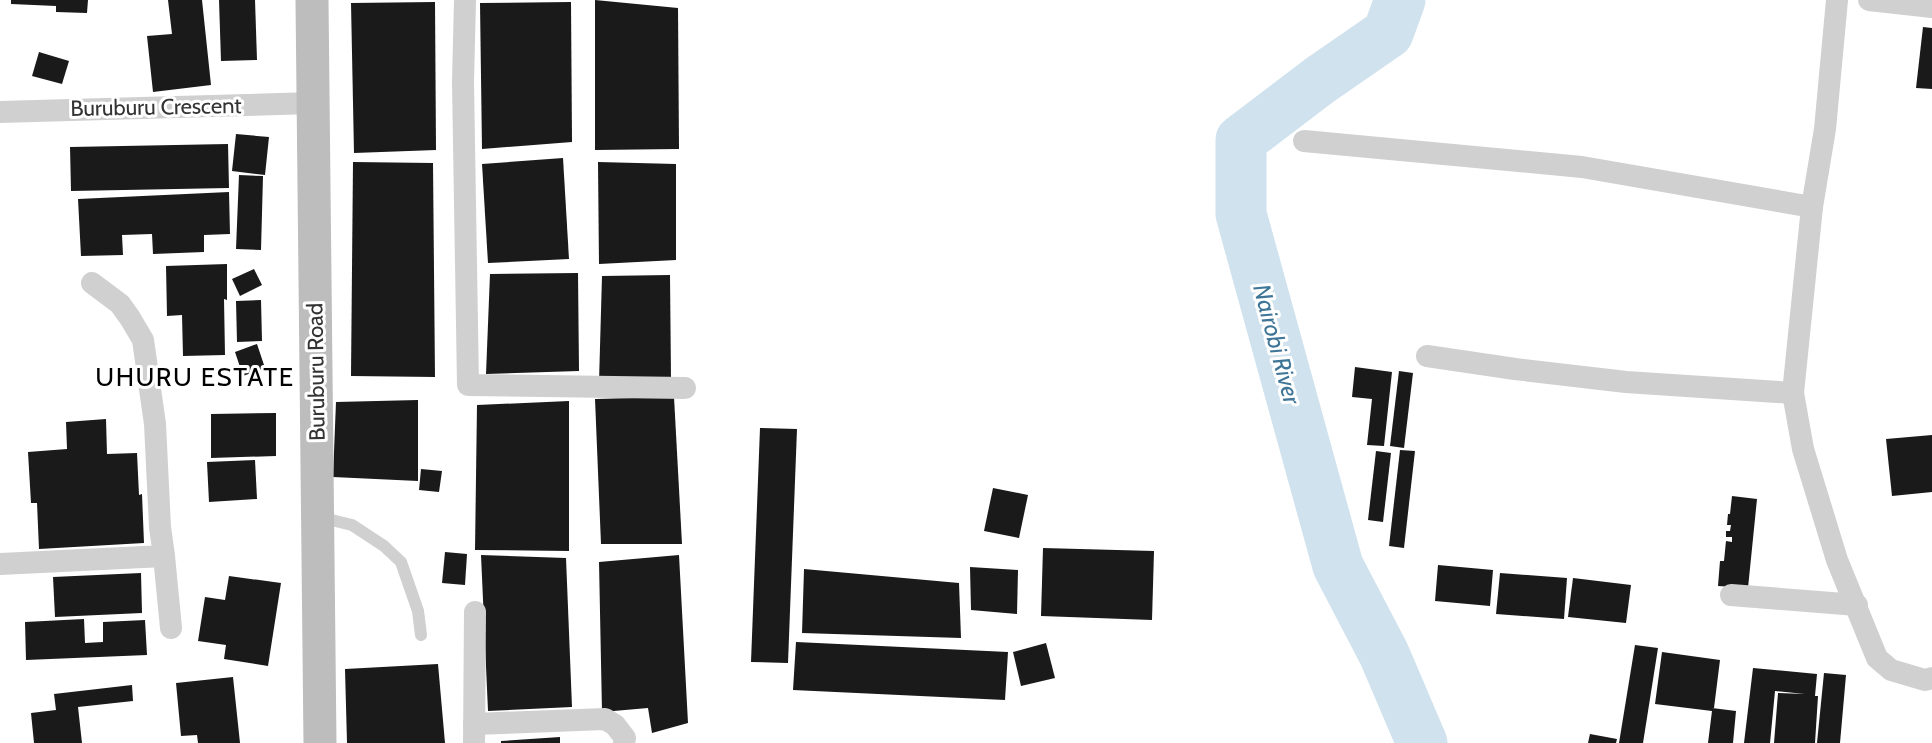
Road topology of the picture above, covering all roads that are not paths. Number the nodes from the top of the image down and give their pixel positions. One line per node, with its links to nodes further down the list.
1 (312, 0): 6 (street, Buruburu Road)
2 (465, 0): 12 (street)
3 (1837, 0): 9 (street)
4 (1869, 0): 5 (street)
5 (1932, 7)
6 (313, 102): 7 (street, Buruburu Crescent); 14 (street, Buruburu Road)
7 (0, 112)
8 (1304, 141): 9 (street)
9 (1812, 207): 13 (street)
10 (92, 284): 15 (street)
11 (1427, 356): 13 (street)
12 (685, 388)
13 (1793, 393): 18 (street)
14 (318, 516): 21 (lane); 24 (street, Buruburu Road)
15 (164, 556): 16 (street); 20 (street)
16 (0, 564)
17 (1731, 595): 18 (street)
18 (1857, 605): 22 (street)
19 (475, 612): 23 (street)
20 (171, 628)
21 (421, 634)
22 (1932, 678)
23 (474, 734): 25 (street)
24 (320, 743)
25 (624, 743)

